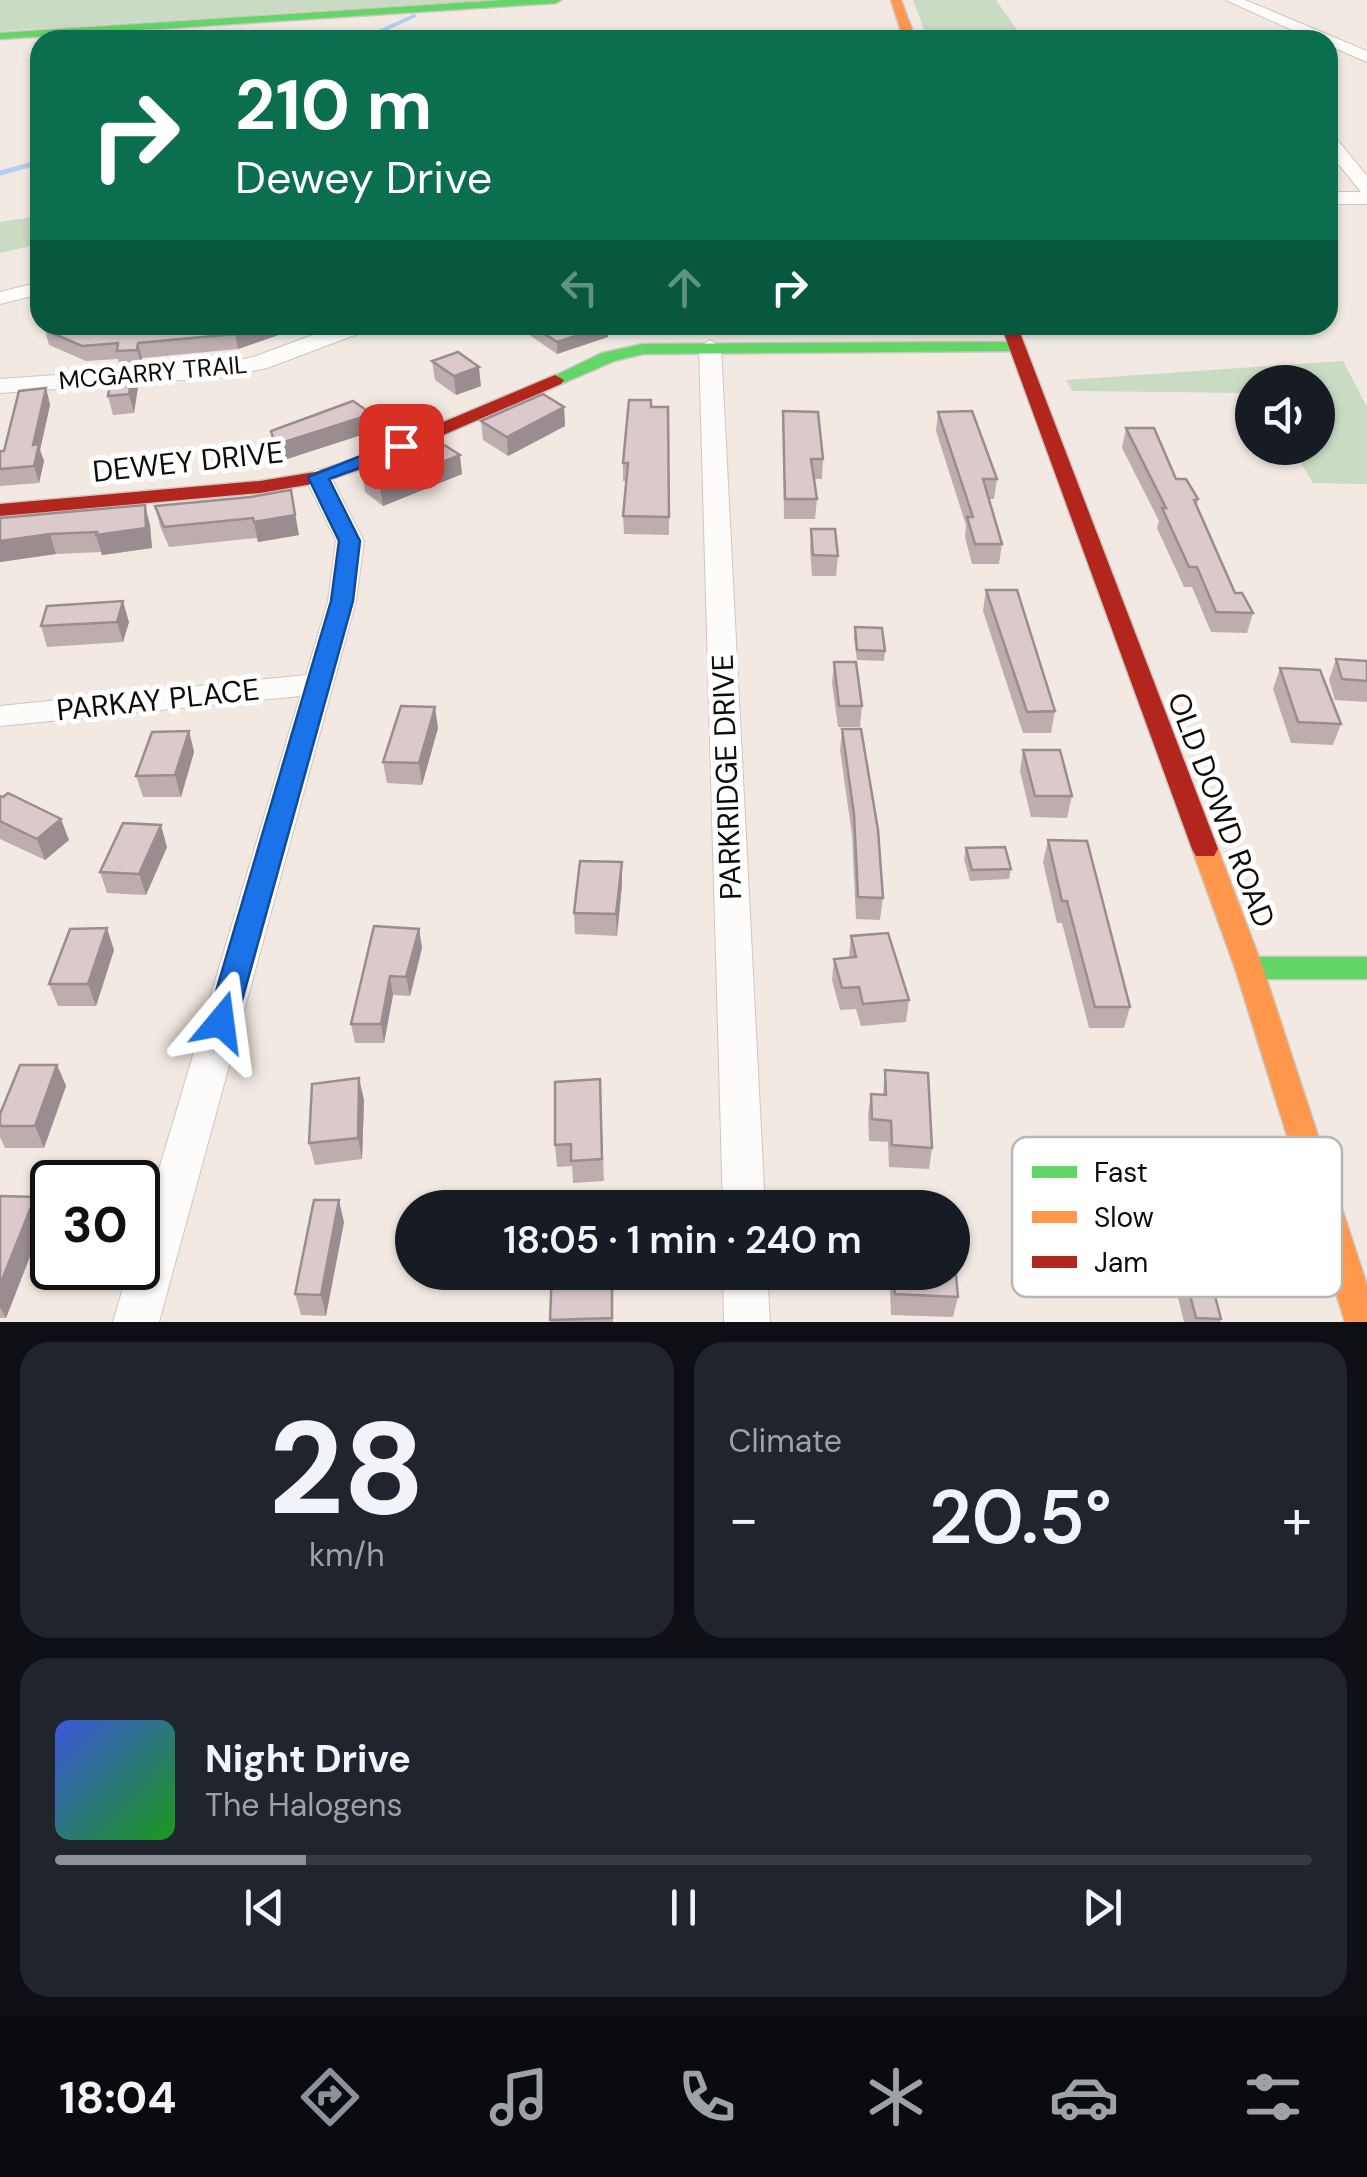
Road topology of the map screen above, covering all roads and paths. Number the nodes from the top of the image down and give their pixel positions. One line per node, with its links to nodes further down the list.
1 (556, 0): 4 (street)
2 (896, 0): 5 (street)
3 (1233, 0): 6 (street)
4 (93, 30)
5 (906, 30)
6 (1304, 30)
7 (30, 34): 8 (street)
8 (0, 36)
9 (1338, 45): 10 (street)
10 (1345, 48): 11 (street); 12 (street)
11 (1338, 50)
12 (1367, 57)
13 (1338, 146): 14 (street)
14 (1367, 148)
15 (1338, 154): 16 (street)
16 (1367, 188)
17 (1338, 198): 18 (street)
18 (1367, 198)
19 (30, 290): 20 (street)
20 (0, 298)
21 (333, 335): 24 (street, MCGARRY TRAIL)
22 (1013, 336): 23 (street, DEWEY DRIVE); 29 (street, OLD DOWD ROAD)
23 (710, 347): 25 (street, DEWEY DRIVE); 32 (street, PARKRIDGE DRIVE)
24 (0, 386)
25 (318, 477): 26 (street, DEWEY DRIVE); 27 (street)
26 (0, 510)
27 (317, 684): 28 (street, PARKAY PLACE); 35 (street)
28 (0, 716)
29 (1249, 968): 30 (street); 31 (street, OLD DOWD ROAD)
30 (1367, 968)
31 (1303, 1137)
32 (743, 1190)
33 (1342, 1259): 37 (street, OLD DOWD ROAD)
34 (746, 1290): 36 (street)
35 (136, 1322)
36 (747, 1322)
37 (1362, 1322)

